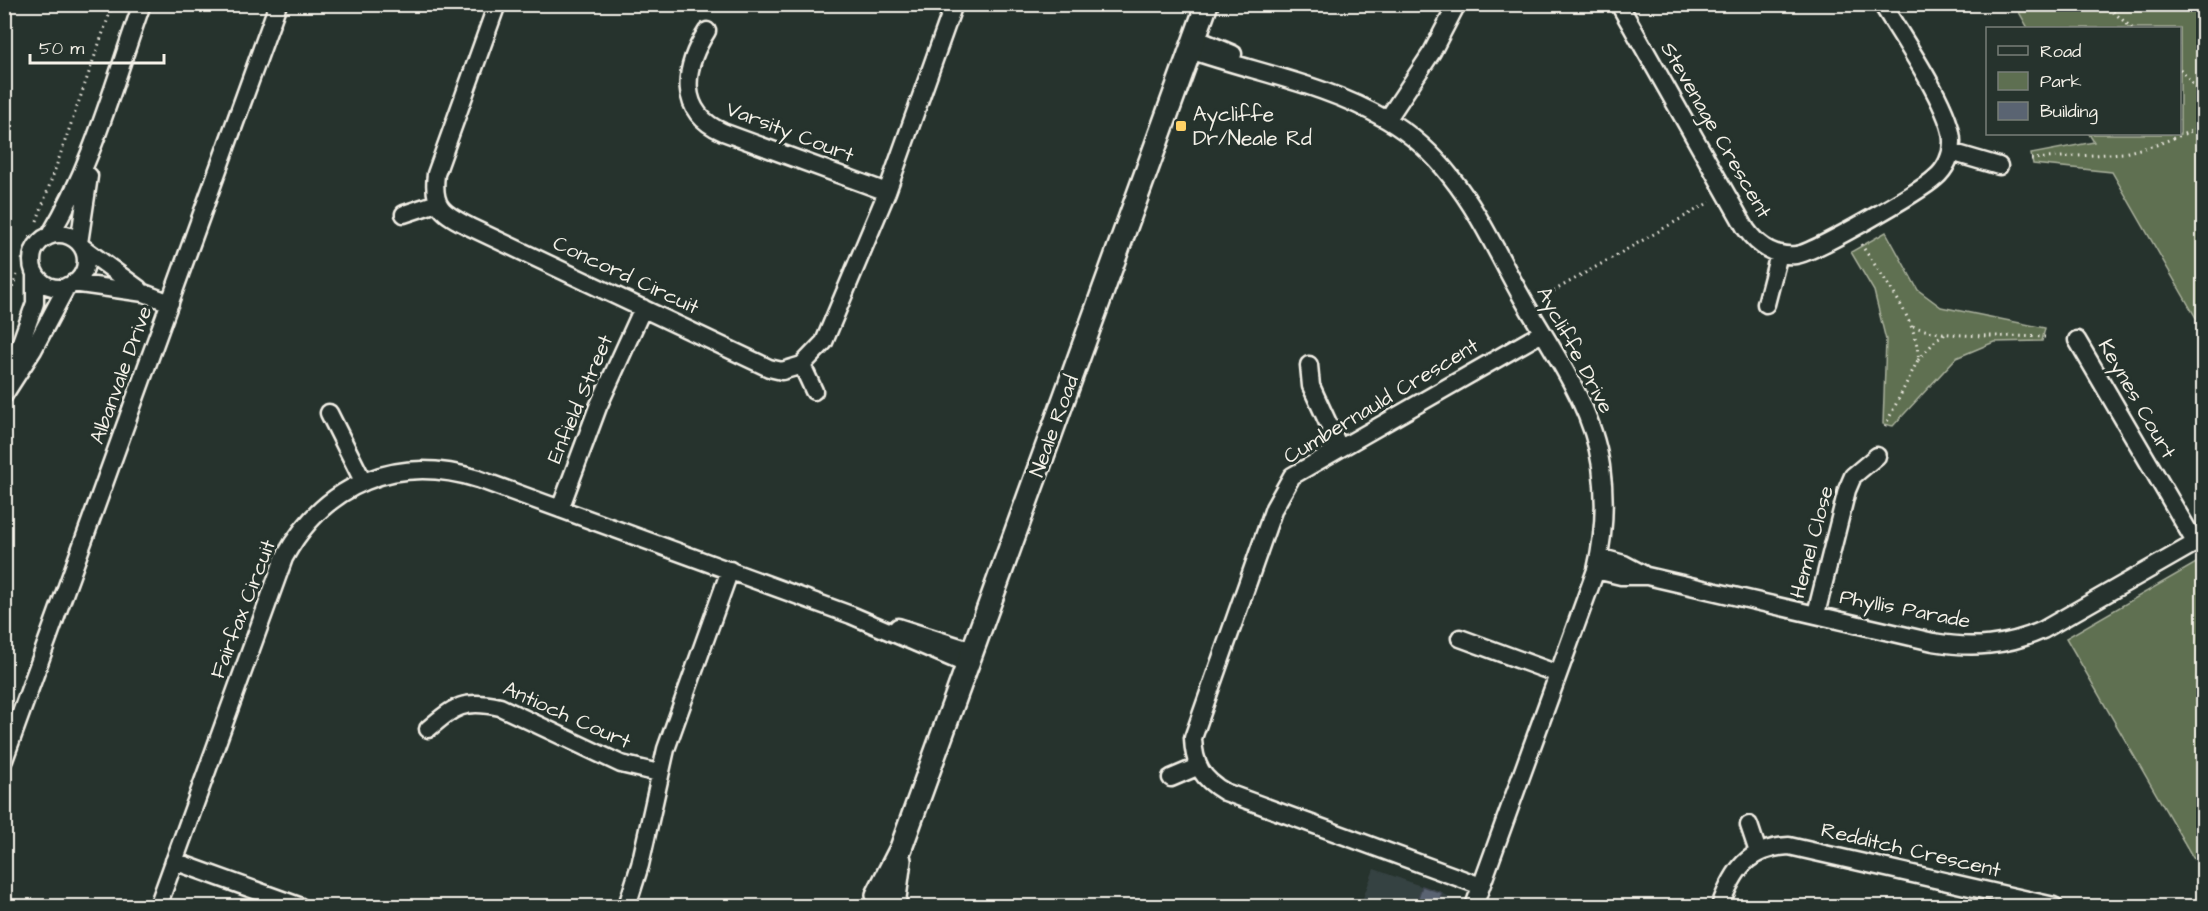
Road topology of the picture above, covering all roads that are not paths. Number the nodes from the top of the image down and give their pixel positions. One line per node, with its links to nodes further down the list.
1 (142, 4): 12 (street)
2 (278, 4): 24 (street, Albanvale Drive)
3 (497, 4): 16 (street)
4 (954, 4): 15 (street)
5 (1207, 4): 10 (street, Neale Road)
6 (1457, 4): 11 (street)
7 (1619, 4): 20 (street, Stevenage Crescent)
8 (1882, 4): 13 (street)
9 (707, 31): 15 (street, Varsity Court)
10 (1193, 44): 11 (street, Aycliffe Drive); 44 (street, Neale Road)
11 (1387, 120): 27 (street, Aycliffe Drive)
12 (95, 142): 18 (street); 19 (street)
13 (1951, 152): 14 (street); 20 (street)
14 (1998, 166)
15 (887, 192): 29 (street)
16 (437, 203): 17 (street); 26 (street, Concord Circuit)
17 (404, 214)
18 (50, 235): 19 (street); 21 (street)
19 (80, 245): 22 (street); 23 (street)
20 (1779, 254): 25 (street)
21 (28, 268): 22 (street); 31 (street)
22 (70, 285): 23 (street); 33 (street)
23 (144, 293): 24 (street)
24 (171, 303): 47 (street, Albanvale Drive)
25 (1766, 304)
26 (643, 308): 29 (street, Concord Circuit); 38 (street, Enfield Street)
27 (1542, 333): 35 (street, Cumbernauld Crescent); 40 (street, Aycliffe Drive)
28 (2077, 340): 39 (street, Keynes Court)
29 (802, 365): 32 (street)
30 (1309, 365): 35 (street)
31 (4, 388)
32 (814, 391)
33 (4, 395)
34 (329, 413): 37 (street)
35 (1339, 447): 48 (street, Cumbernauld Crescent)
36 (1877, 456): 42 (street, Hemel Close)
37 (363, 481): 38 (street, Fairfax Circuit); 53 (street, Fairfax Circuit)
38 (560, 508): 41 (street, Fairfax Circuit)
39 (2200, 540): 42 (street, Phyllis Parade)
40 (1597, 564): 42 (street, Phyllis Parade); 45 (street, Aycliffe Drive)
41 (729, 570): 44 (street, Fairfax Circuit); 49 (street)
42 (1816, 614)
43 (1460, 638): 45 (street)
44 (970, 658): 55 (street, Neale Road)
45 (1558, 674): 54 (street, Aycliffe Drive)
46 (428, 729): 49 (street, Antioch Court)
47 (4, 760)
48 (1197, 767): 50 (street); 54 (street)
49 (659, 773): 58 (street)
50 (1171, 778)
51 (1749, 825): 52 (street)
52 (1758, 852): 60 (street); 61 (street, Redditch Crescent)
53 (174, 861): 56 (street, Fairfax Circuit); 57 (street)
54 (1481, 886): 59 (street, Aycliffe Drive)
55 (885, 901)
56 (158, 906)
57 (299, 906)
58 (627, 906)
59 (1474, 906)
60 (1720, 906)
61 (2054, 906)

